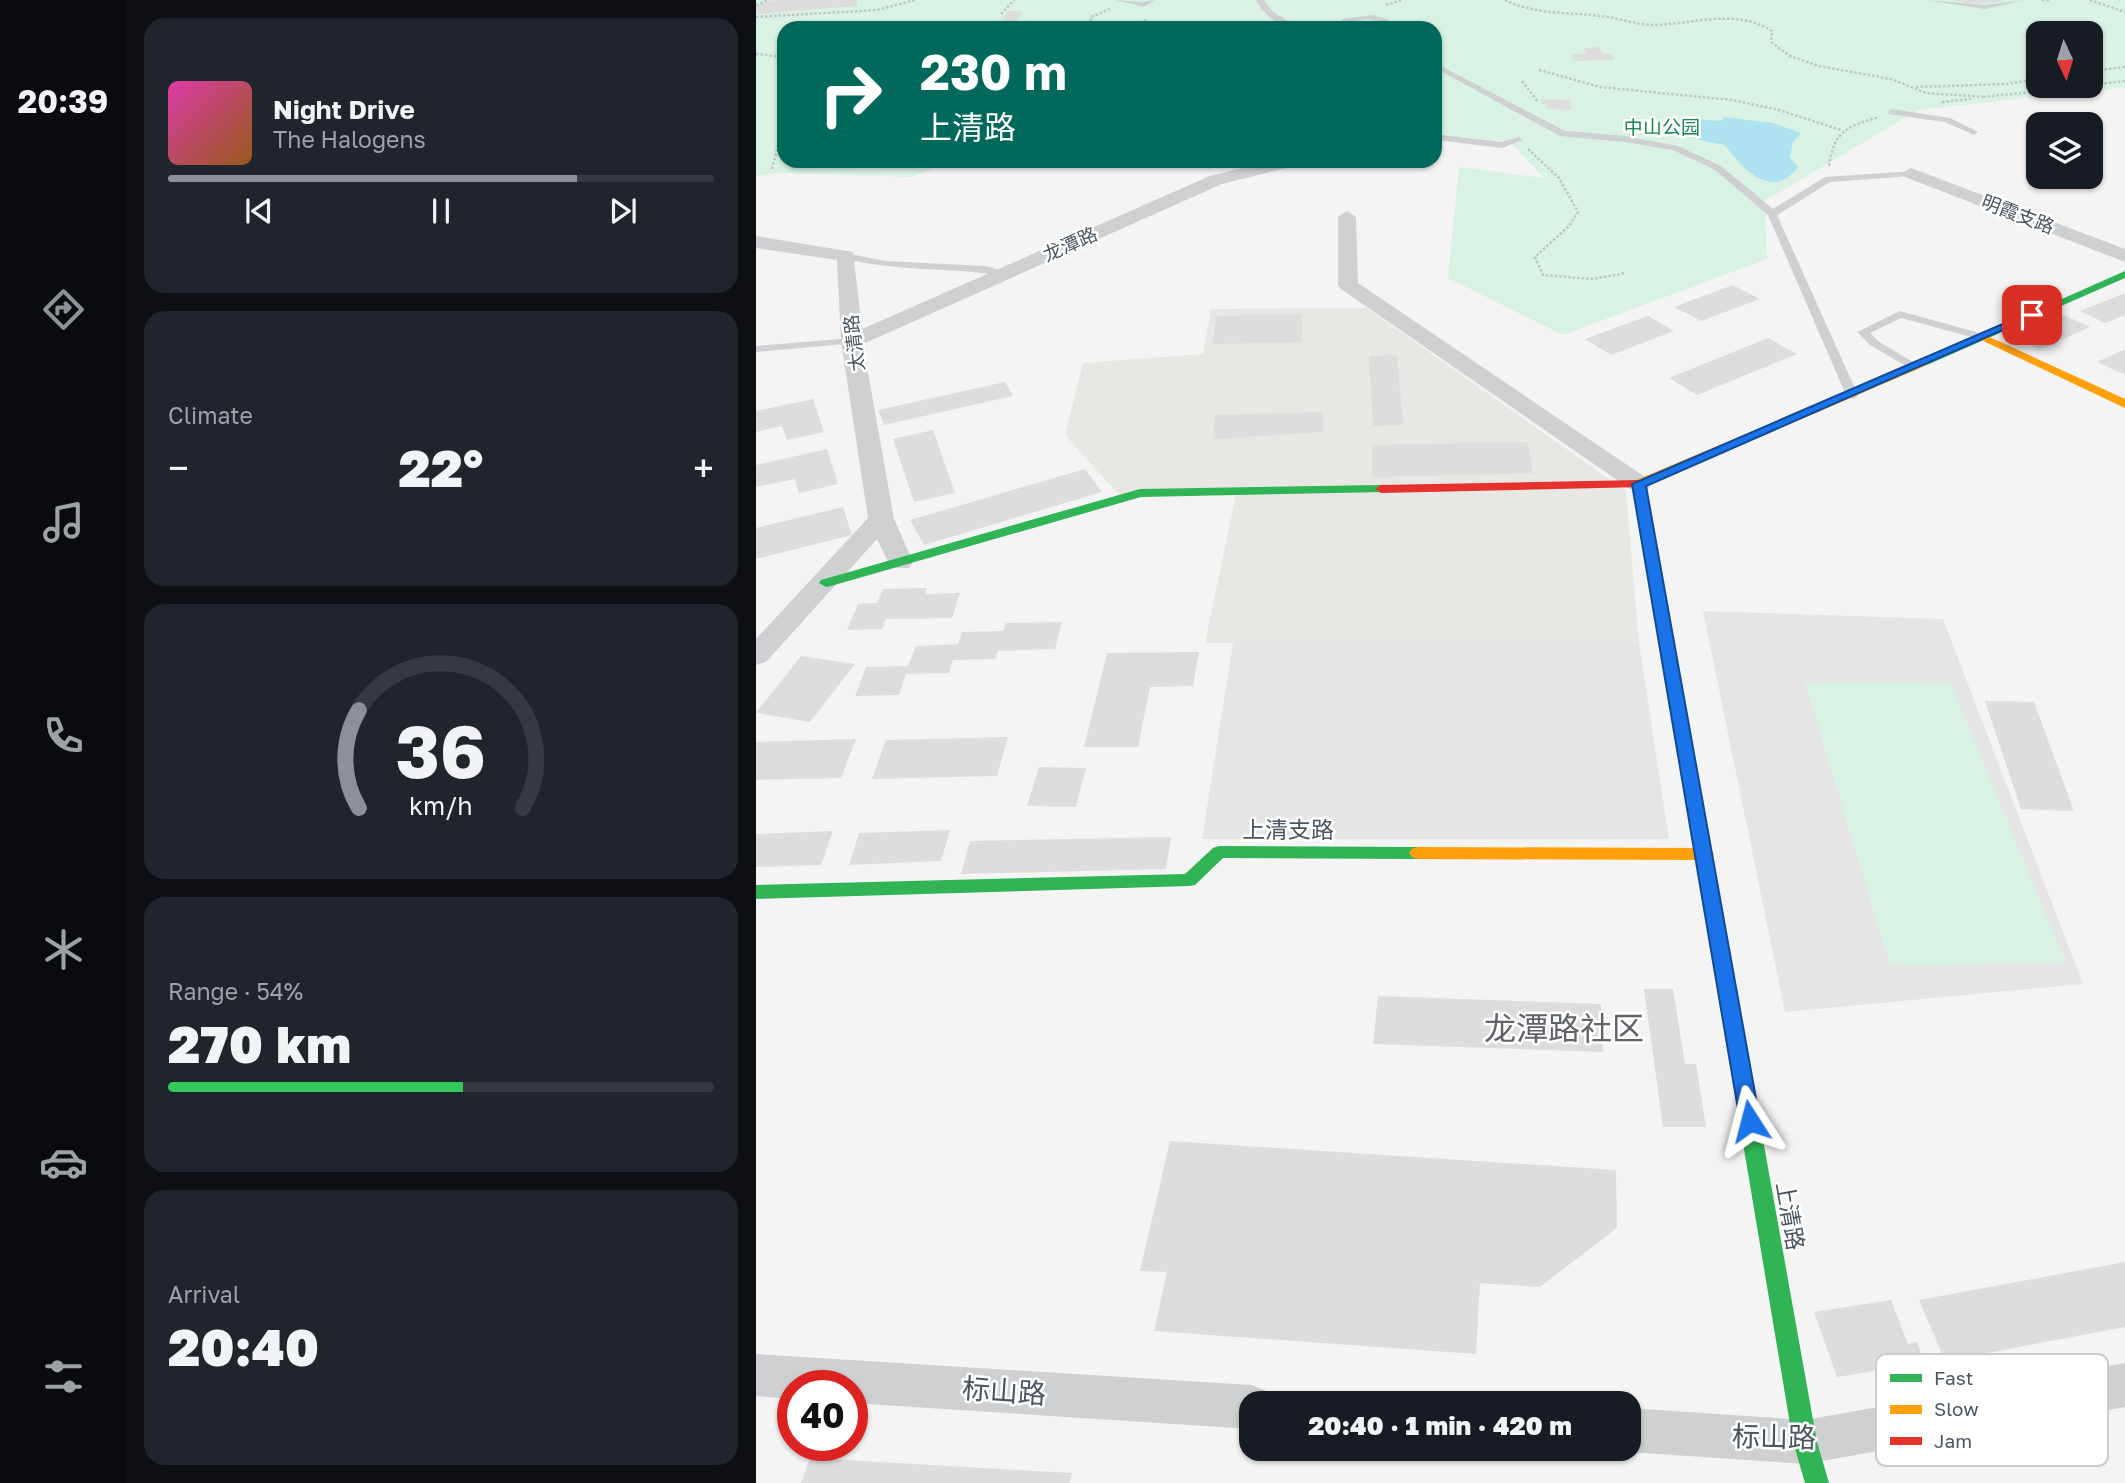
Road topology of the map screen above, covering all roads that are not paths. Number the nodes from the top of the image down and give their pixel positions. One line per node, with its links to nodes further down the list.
1 (1119, 0): 2 (lane)
2 (1151, 0)
3 (1260, 0): 6 (lane)
4 (1929, 0): 5 (lane)
5 (2021, 0)
6 (1282, 21)
7 (1345, 21): 8 (lane)
8 (1385, 21)
9 (1442, 69): 16 (lane)
10 (1892, 112): 11 (lane)
11 (1974, 132)
12 (1442, 138): 13 (lane)
13 (1519, 140)
14 (1264, 168): 21 (street, 龙潭路)
15 (1911, 173): 16 (lane); 20 (street, 明霞支路)
16 (1772, 214): 27 (lane)
17 (1347, 216): 29 (street)
18 (756, 242): 19 (street)
19 (846, 256): 21 (lane); 24 (street, 太清路)
20 (2125, 256)
21 (1005, 273): 24 (street, 龙潭路)
22 (2125, 274): 23 (street)
23 (1983, 337): 26 (street); 26 (lane); 28 (street)
24 (852, 341): 25 (lane); 30 (street, 太清路)
25 (756, 349)
26 (1915, 367): 27 (street)
27 (1852, 395): 29 (street)
28 (2125, 404)
29 (1639, 484): 31 (street); 34 (street, 上清路)
30 (881, 519): 31 (street, 太清路); 32 (street)
31 (900, 562): 32 (street)
32 (826, 583): 33 (street)
33 (756, 656)
34 (1705, 854): 35 (street, 上清支路); 40 (street, 上清路)
35 (756, 892)
36 (756, 1375): 37 (street, 标山路)
37 (1239, 1405)
38 (1876, 1429): 40 (street, 标山路)
39 (1641, 1431): 40 (street, 标山路)
40 (1805, 1442): 41 (street, 上清路)
41 (1817, 1483)

